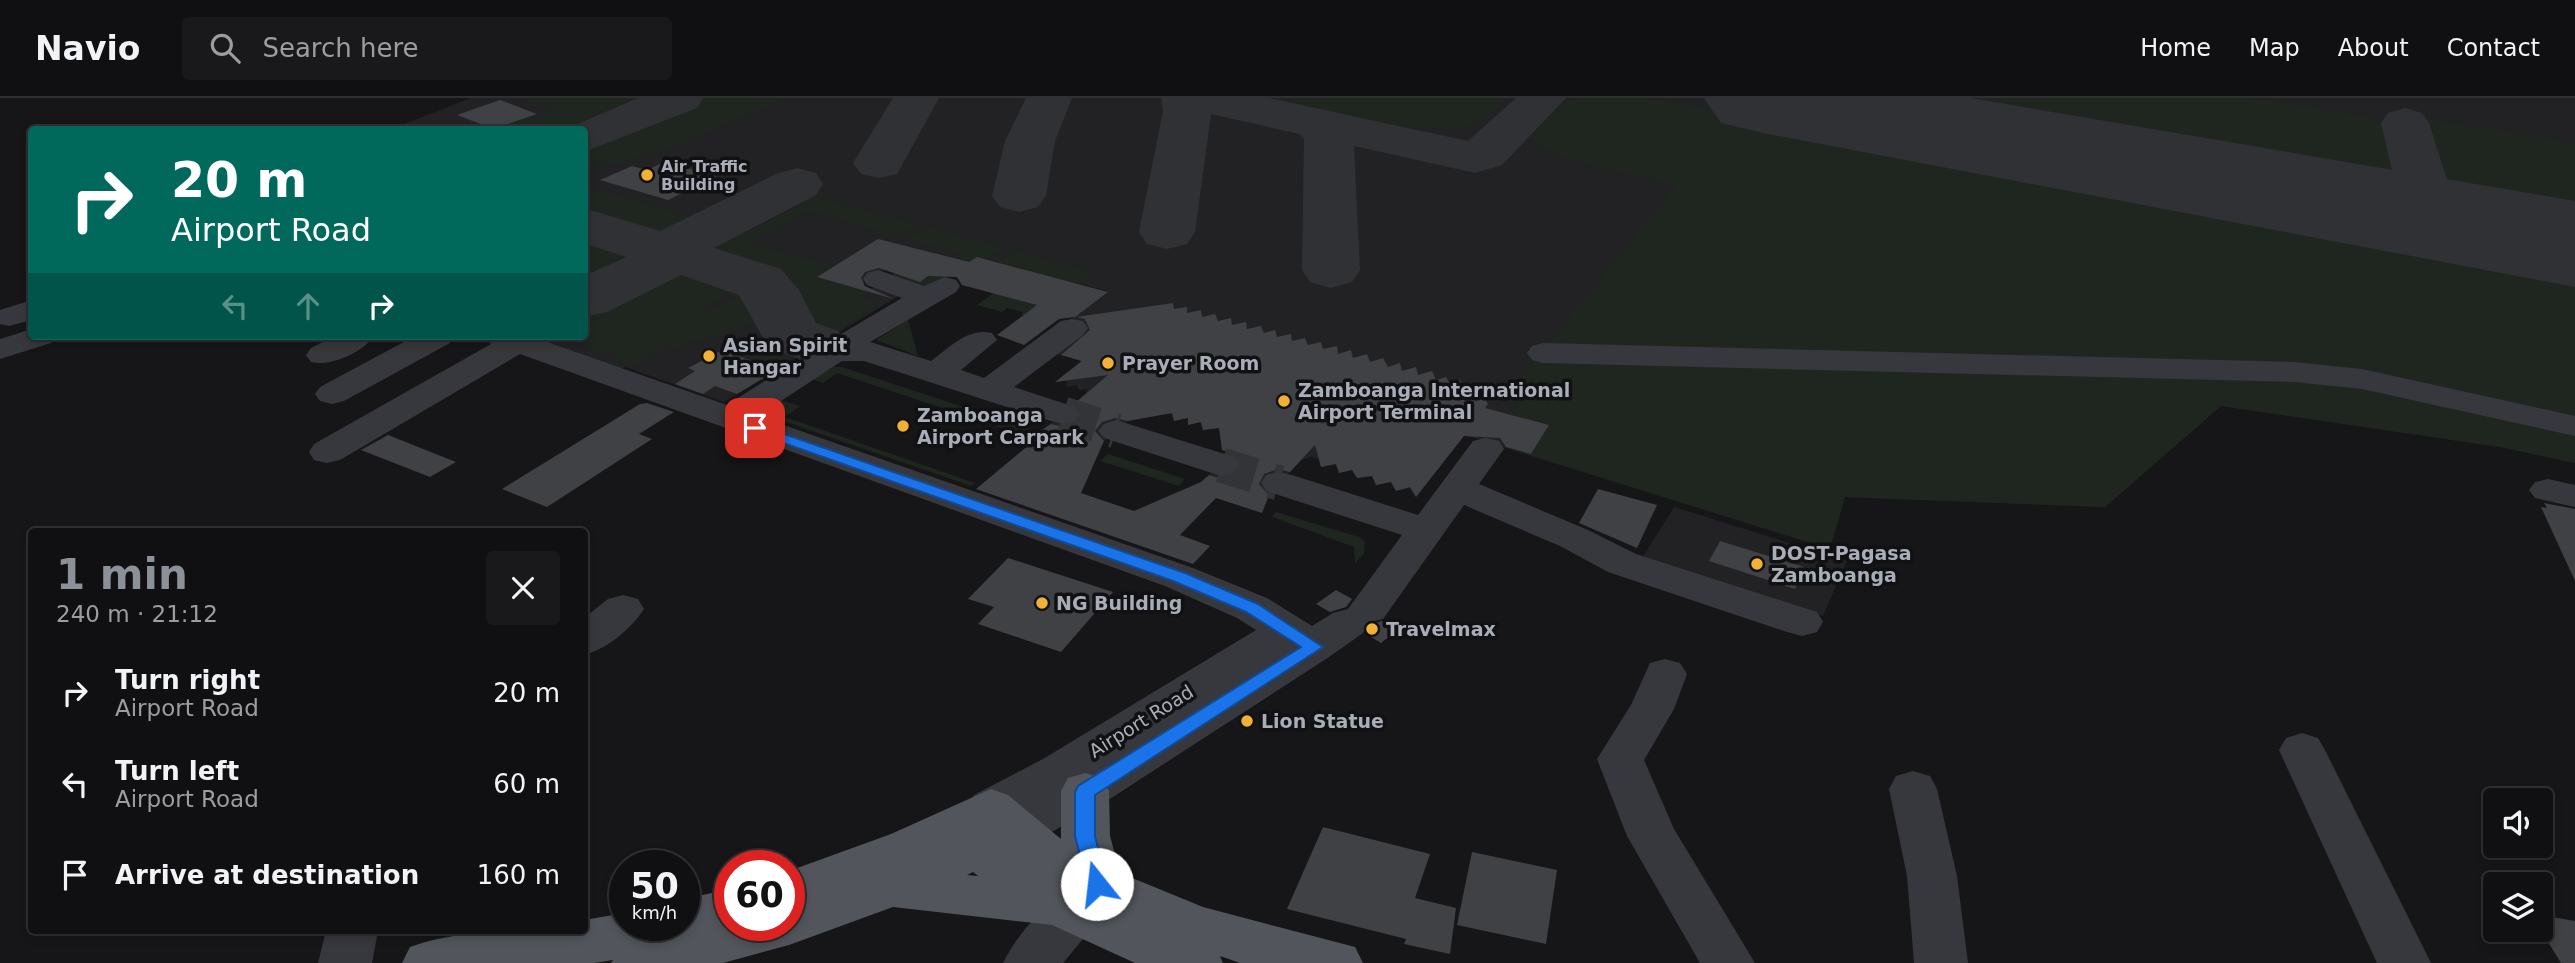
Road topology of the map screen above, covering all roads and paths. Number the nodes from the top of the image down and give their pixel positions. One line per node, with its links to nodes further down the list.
1 (878, 279): 9 (street)
2 (1072, 328): 14 (street)
3 (28, 340): 10 (street)
4 (350, 340): 12 (street)
5 (432, 340): 15 (street)
6 (506, 340): 21 (street)
7 (511, 340): 17 (street)
8 (981, 340): 13 (street)
9 (845, 345): 13 (street); 17 (street)
10 (0, 349)
11 (1544, 353): 18 (street)
12 (322, 355)
13 (936, 373): 14 (street)
14 (989, 390): 16 (street)
15 (332, 394)
16 (1063, 414)
17 (729, 419): 28 (street)
18 (2575, 426)
19 (1116, 431): 22 (street)
20 (1486, 449): 24 (street)
21 (327, 452)
22 (1221, 465)
23 (1279, 483): 25 (street)
24 (1457, 488): 25 (street); 27 (street)
25 (1426, 530): 28 (street)
26 (622, 610): 29 (street)
27 (1802, 622)
28 (1330, 627): 33 (street, Airport Road); 34 (street, Airport Road)
29 (588, 638)
30 (1665, 674): 48 (street)
31 (2302, 750): 50 (street)
32 (1913, 789): 49 (street)
33 (1085, 792): 34 (street, Airport Road); 37 (main road)
34 (984, 828): 35 (main road); 37 (main road)
35 (864, 888): 36 (main road); 37 (main road); 38 (main road)
36 (805, 891)
37 (1079, 902): 45 (street); 46 (main road); 47 (main road)
38 (805, 916)
39 (351, 934): 42 (street)
40 (609, 939): 43 (main road)
41 (722, 941): 44 (main road)
42 (345, 963)
43 (429, 963)
44 (638, 963)
45 (1030, 963)
46 (1196, 963)
47 (1336, 963)
48 (1728, 963)
49 (1941, 963)
50 (2404, 963)

